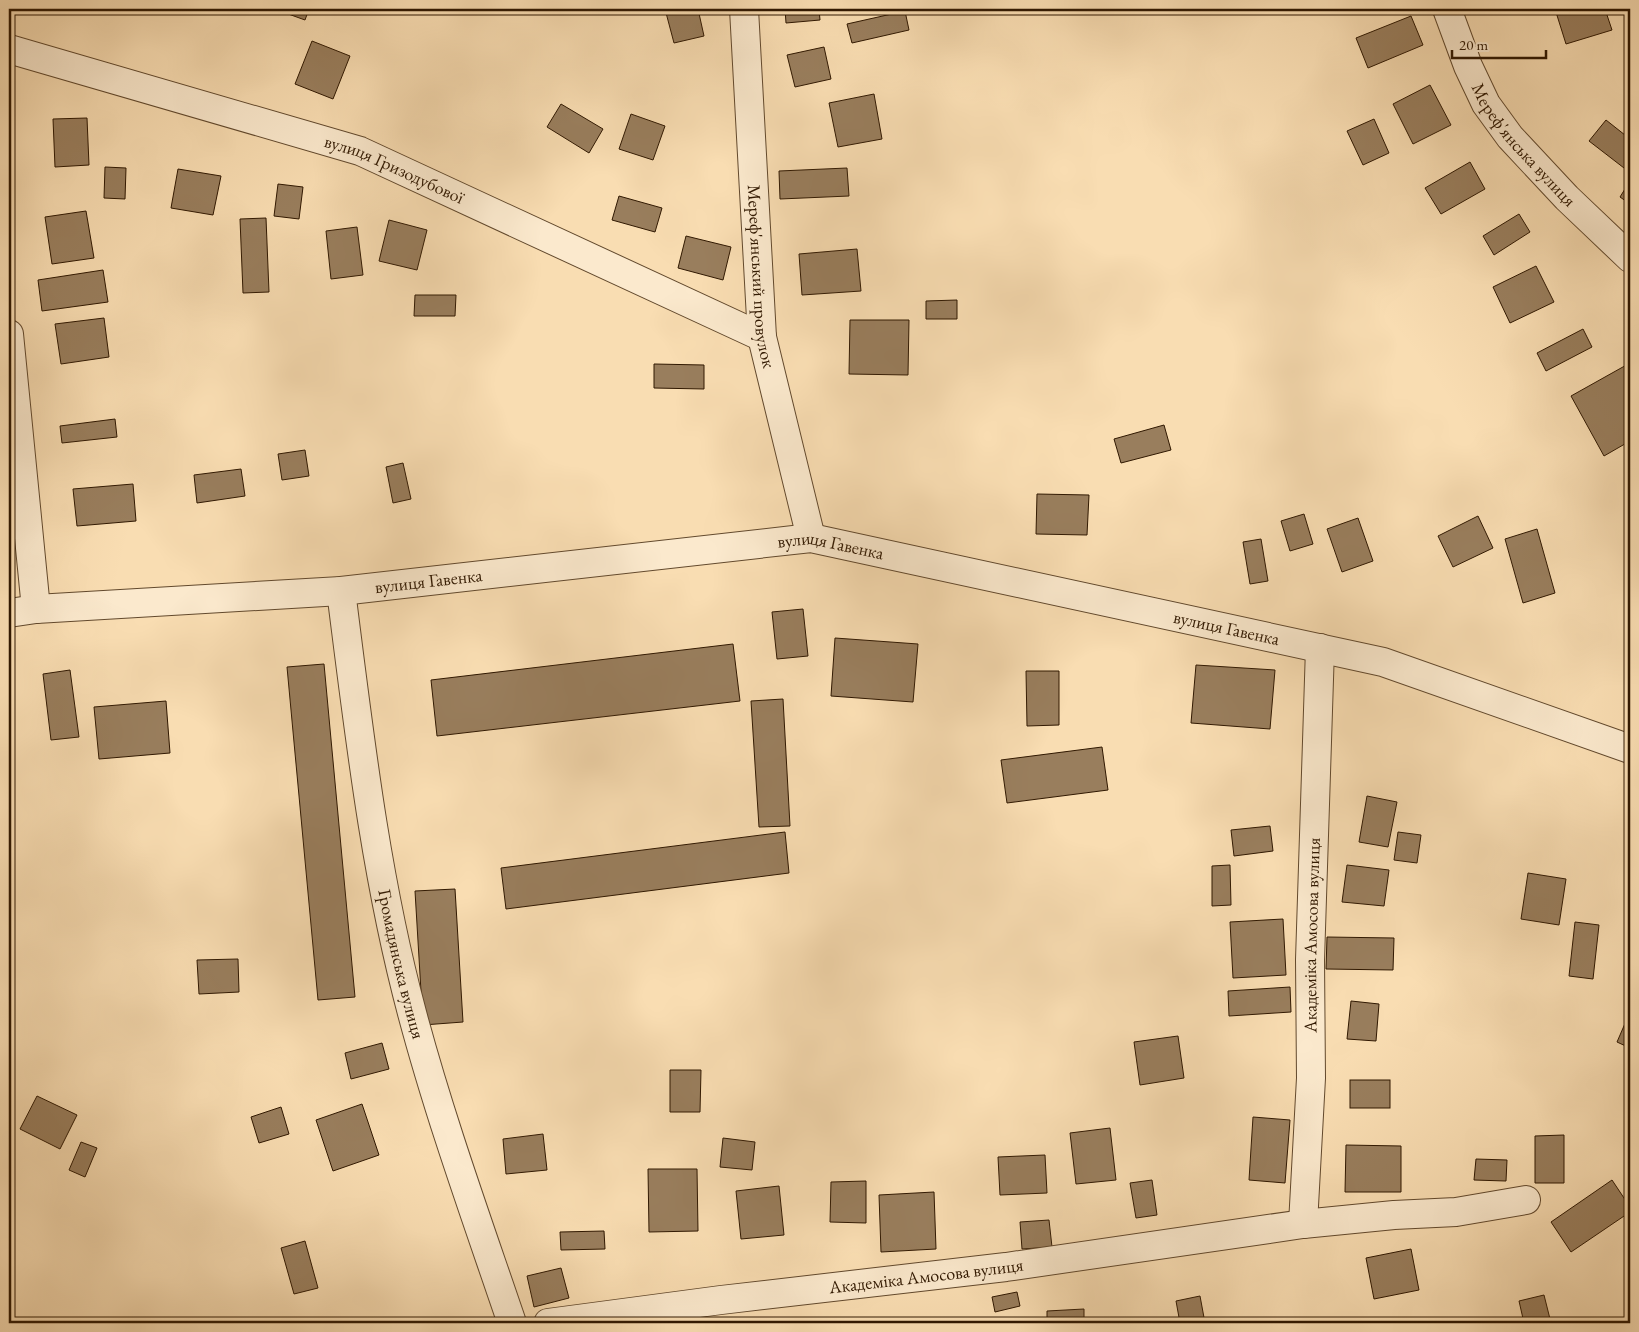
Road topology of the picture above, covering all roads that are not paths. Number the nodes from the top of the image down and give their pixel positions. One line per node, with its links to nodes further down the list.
1 (744, 9): 6 (street, Мереф'янський провулок)
2 (1447, 9): 4 (street, Мереф'янська вулиця)
3 (9, 49): 6 (street, вулиця Гризодубової)
4 (1630, 258)
5 (9, 334): 9 (street)
6 (762, 337): 7 (street, Мереф'янський провулок)
7 (811, 538): 8 (street, вулиця Гавенка); 11 (street, вулиця Гавенка)
8 (341, 591): 9 (street, вулиця Гавенка); 15 (street, Громадянська вулиця)
9 (36, 609): 10 (street, вулиця Гавенка)
10 (9, 613)
11 (1320, 648): 12 (street, вулиця Гавенка); 14 (street, Академіка Амосова вулиця)
12 (1630, 749)
13 (1526, 1200): 14 (street, Академіка Амосова вулиця)
14 (1303, 1224): 16 (street, Академіка Амосова вулиця)
15 (512, 1323)
16 (548, 1323)

